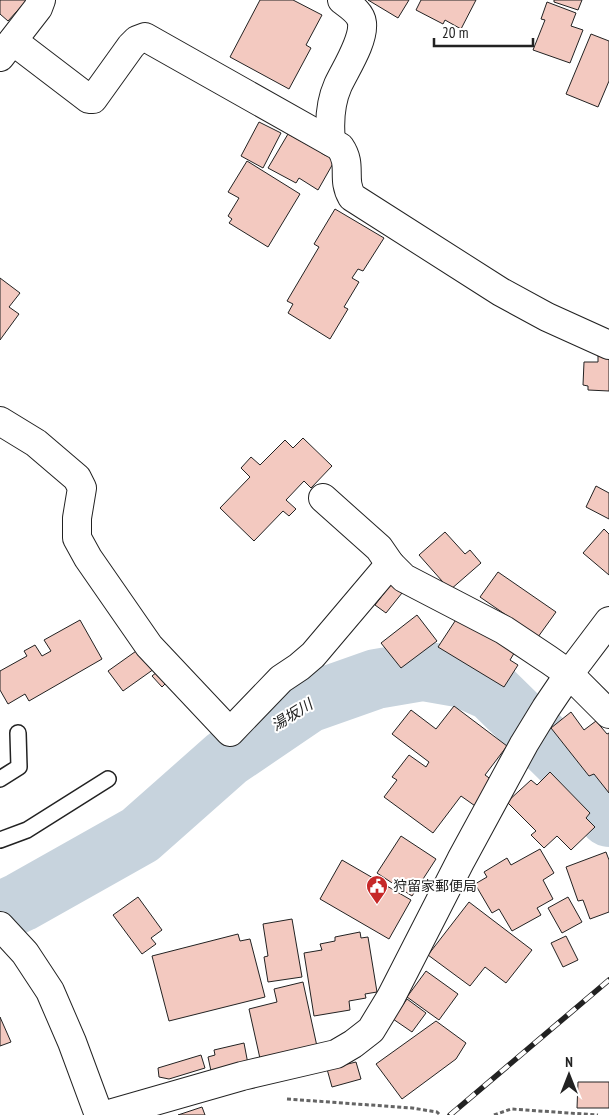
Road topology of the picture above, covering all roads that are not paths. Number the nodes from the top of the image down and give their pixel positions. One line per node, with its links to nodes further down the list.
1 (41, 0): 3 (street)
2 (342, 0): 4 (street)
3 (6, 49): 4 (street)
4 (331, 142): 5 (street)
5 (609, 344)
6 (0, 421): 8 (street)
7 (323, 498): 8 (street)
8 (390, 564): 10 (street)
9 (609, 621): 10 (street)
10 (569, 674): 11 (street); 18 (street)
11 (609, 714)
12 (18, 733): 14 (lane)
13 (108, 778): 15 (lane)
14 (0, 779)
15 (0, 840)
16 (0, 926): 17 (street)
17 (98, 1115)
18 (106, 1115)

